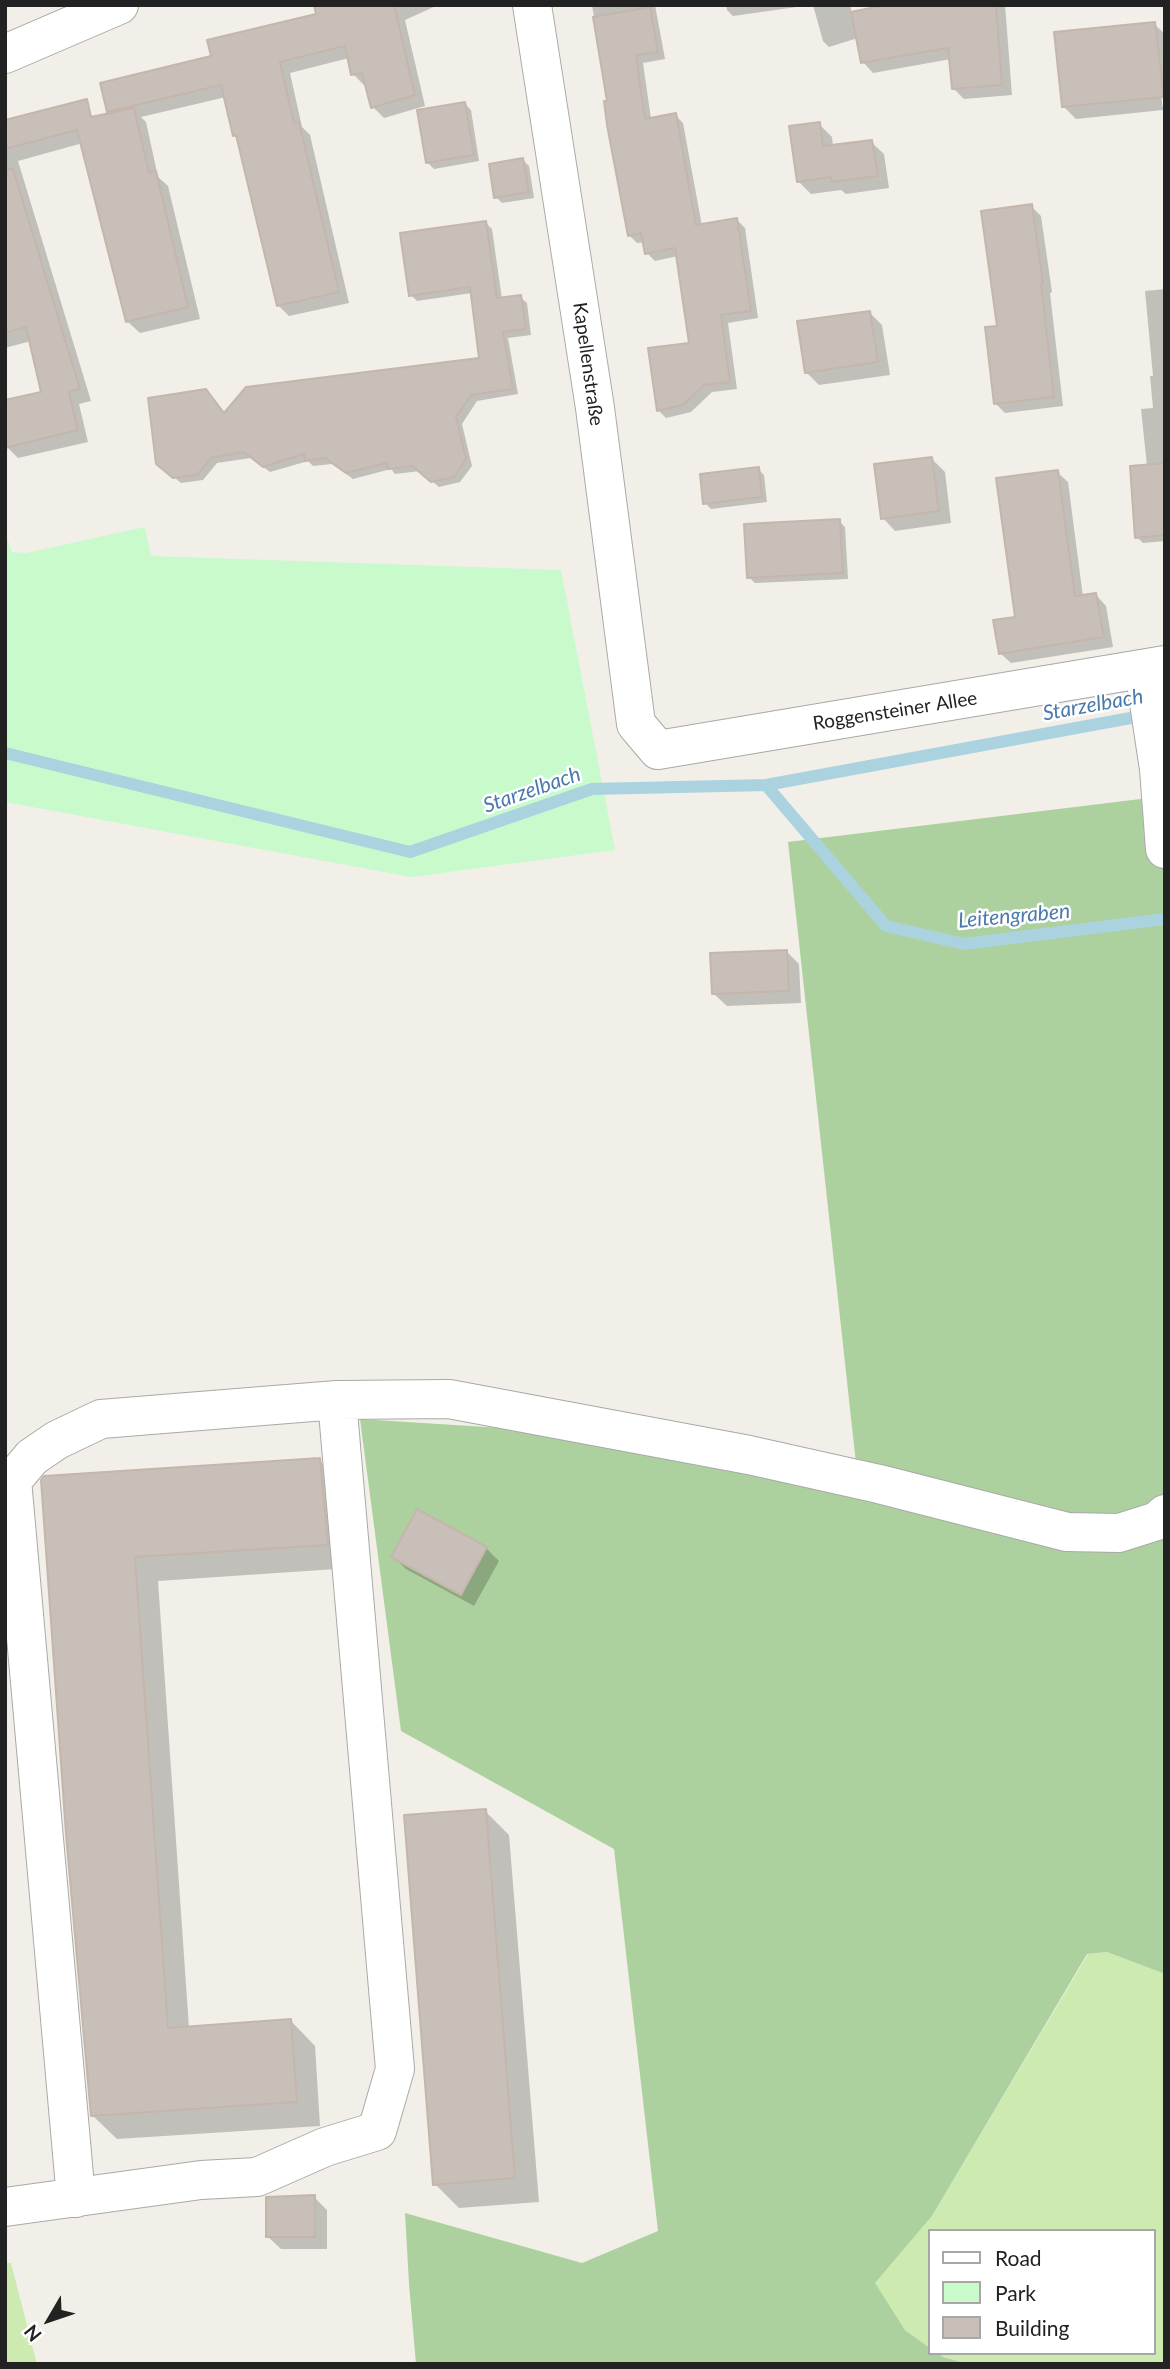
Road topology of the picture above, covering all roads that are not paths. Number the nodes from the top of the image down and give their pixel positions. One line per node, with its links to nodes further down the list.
1 (532, 5): 5 (street, Kapellenstraße)
2 (112, 7): 3 (street)
3 (5, 54)
4 (1152, 675): 5 (street, Roggensteiner Allee); 6 (street)
5 (636, 724)
6 (1165, 849)
7 (337, 1400): 8 (street); 9 (street); 10 (street)
8 (8, 1485): 10 (street)
9 (1165, 1514)
10 (76, 2198): 11 (street)
11 (5, 2207)

